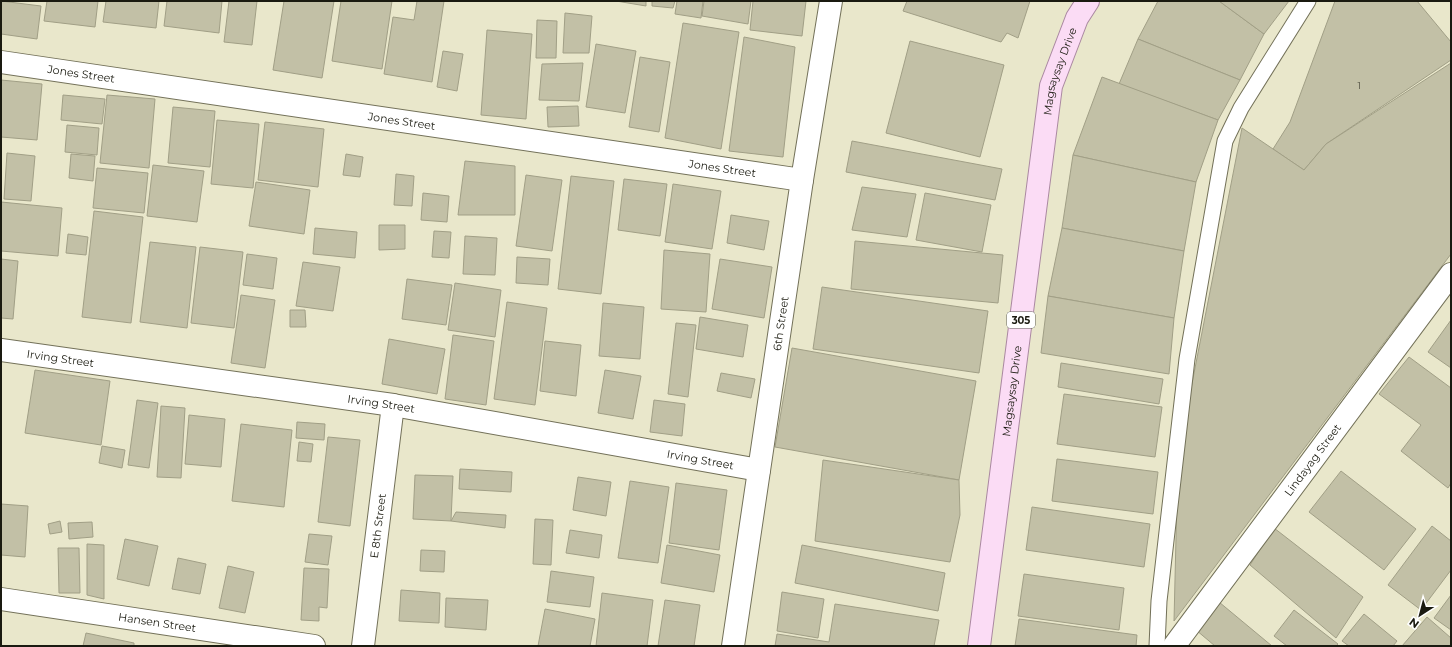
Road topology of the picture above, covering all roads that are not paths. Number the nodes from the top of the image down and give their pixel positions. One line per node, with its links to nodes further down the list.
1 (831, 1): 5 (street, 6th Street)
2 (1088, 1): 14 (main road, Magsaysay Drive / 305)
3 (1308, 1): 15 (lane)
4 (1, 62): 5 (street, Jones Street)
5 (802, 180): 9 (street, 6th Street)
6 (1451, 274): 16 (street, Lindayag Street)
7 (1, 350): 8 (street, Irving Street)
8 (393, 405): 9 (street, Irving Street); 12 (street, E 8th Street)
9 (759, 470): 13 (street, 6th Street)
10 (1, 600): 11 (street, Hansen Street)
11 (314, 646)
12 (363, 646)
13 (733, 646)
14 (979, 646)
15 (1157, 646)
16 (1174, 646)

